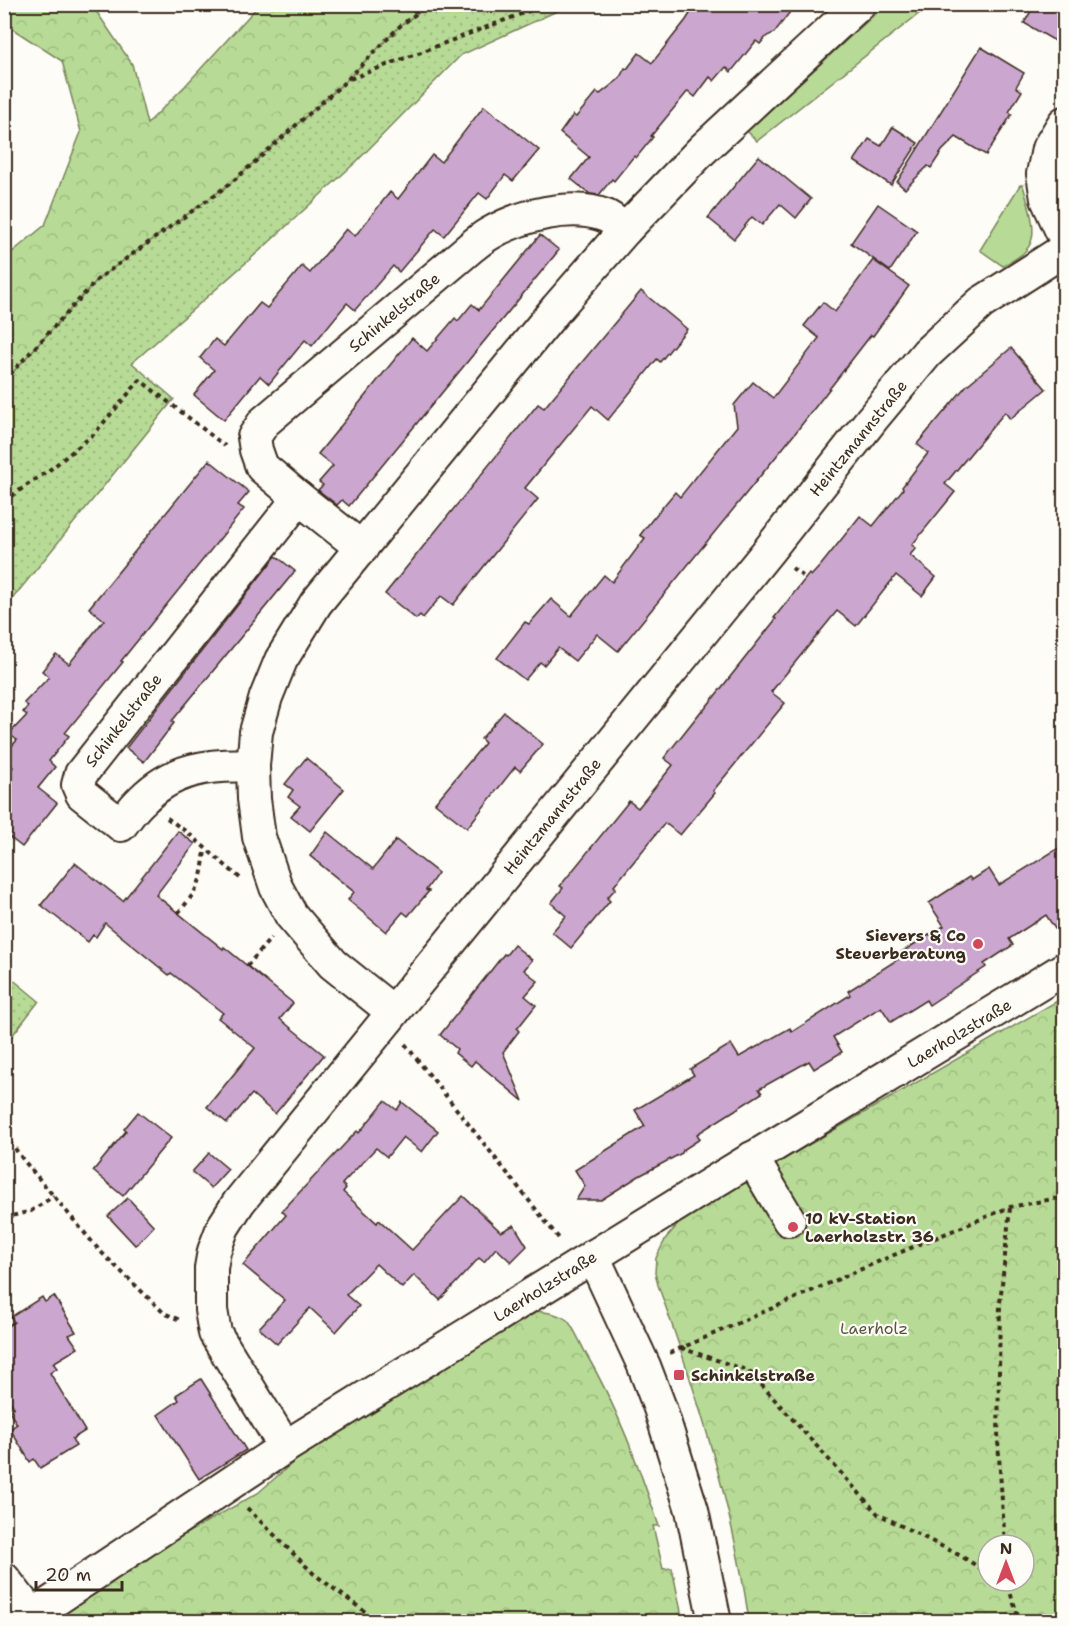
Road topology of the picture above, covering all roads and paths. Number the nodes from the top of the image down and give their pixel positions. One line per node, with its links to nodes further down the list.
1 (429, 4): 4 (path)
2 (538, 4): 4 (path)
3 (859, 4): 6 (street)
4 (346, 81): 9 (path)
5 (1065, 123): 7 (street)
6 (625, 230): 10 (street, Schinkelstraße); 13 (street)
7 (1065, 236)
8 (1065, 250): 22 (street, Heintzmannstraße)
9 (4, 381)
10 (256, 450): 11 (street); 12 (path)
11 (298, 498): 13 (street); 14 (street, Schinkelstraße)
12 (4, 501)
13 (362, 548): 14 (street)
14 (253, 766): 17 (street)
15 (167, 818): 16 (path)
16 (205, 848): 17 (path); 18 (path)
17 (276, 887): 19 (street)
18 (178, 913)
19 (291, 915): 20 (path); 22 (street)
20 (247, 966)
21 (1065, 969): 24 (street, Laerholzstraße)
22 (390, 1016): 30 (path); 31 (street, Heintzmannstraße)
23 (4, 1134): 25 (path)
24 (752, 1158): 29 (street); 30 (street, Laerholzstraße)
25 (54, 1196): 28 (path); 31 (path)
26 (1065, 1197): 27 (path)
27 (1010, 1207): 32 (path); 36 (path)
28 (4, 1218)
29 (789, 1220)
30 (586, 1260): 33 (street); 34 (street, Laerholzstraße)
31 (215, 1333): 34 (street, Heintzmannstraße)
32 (680, 1348): 33 (path); 37 (path)
33 (644, 1366): 42 (street)
34 (285, 1447): 35 (street, Laerholzstraße)
35 (225, 1487): 40 (street, Laerholzstraße); 41 (path)
36 (1004, 1533)
37 (976, 1565)
38 (4, 1579): 40 (street, Laerholzstraße)
39 (1011, 1593): 43 (path)
40 (27, 1618)
41 (379, 1622)
42 (715, 1622)
43 (1020, 1622)

